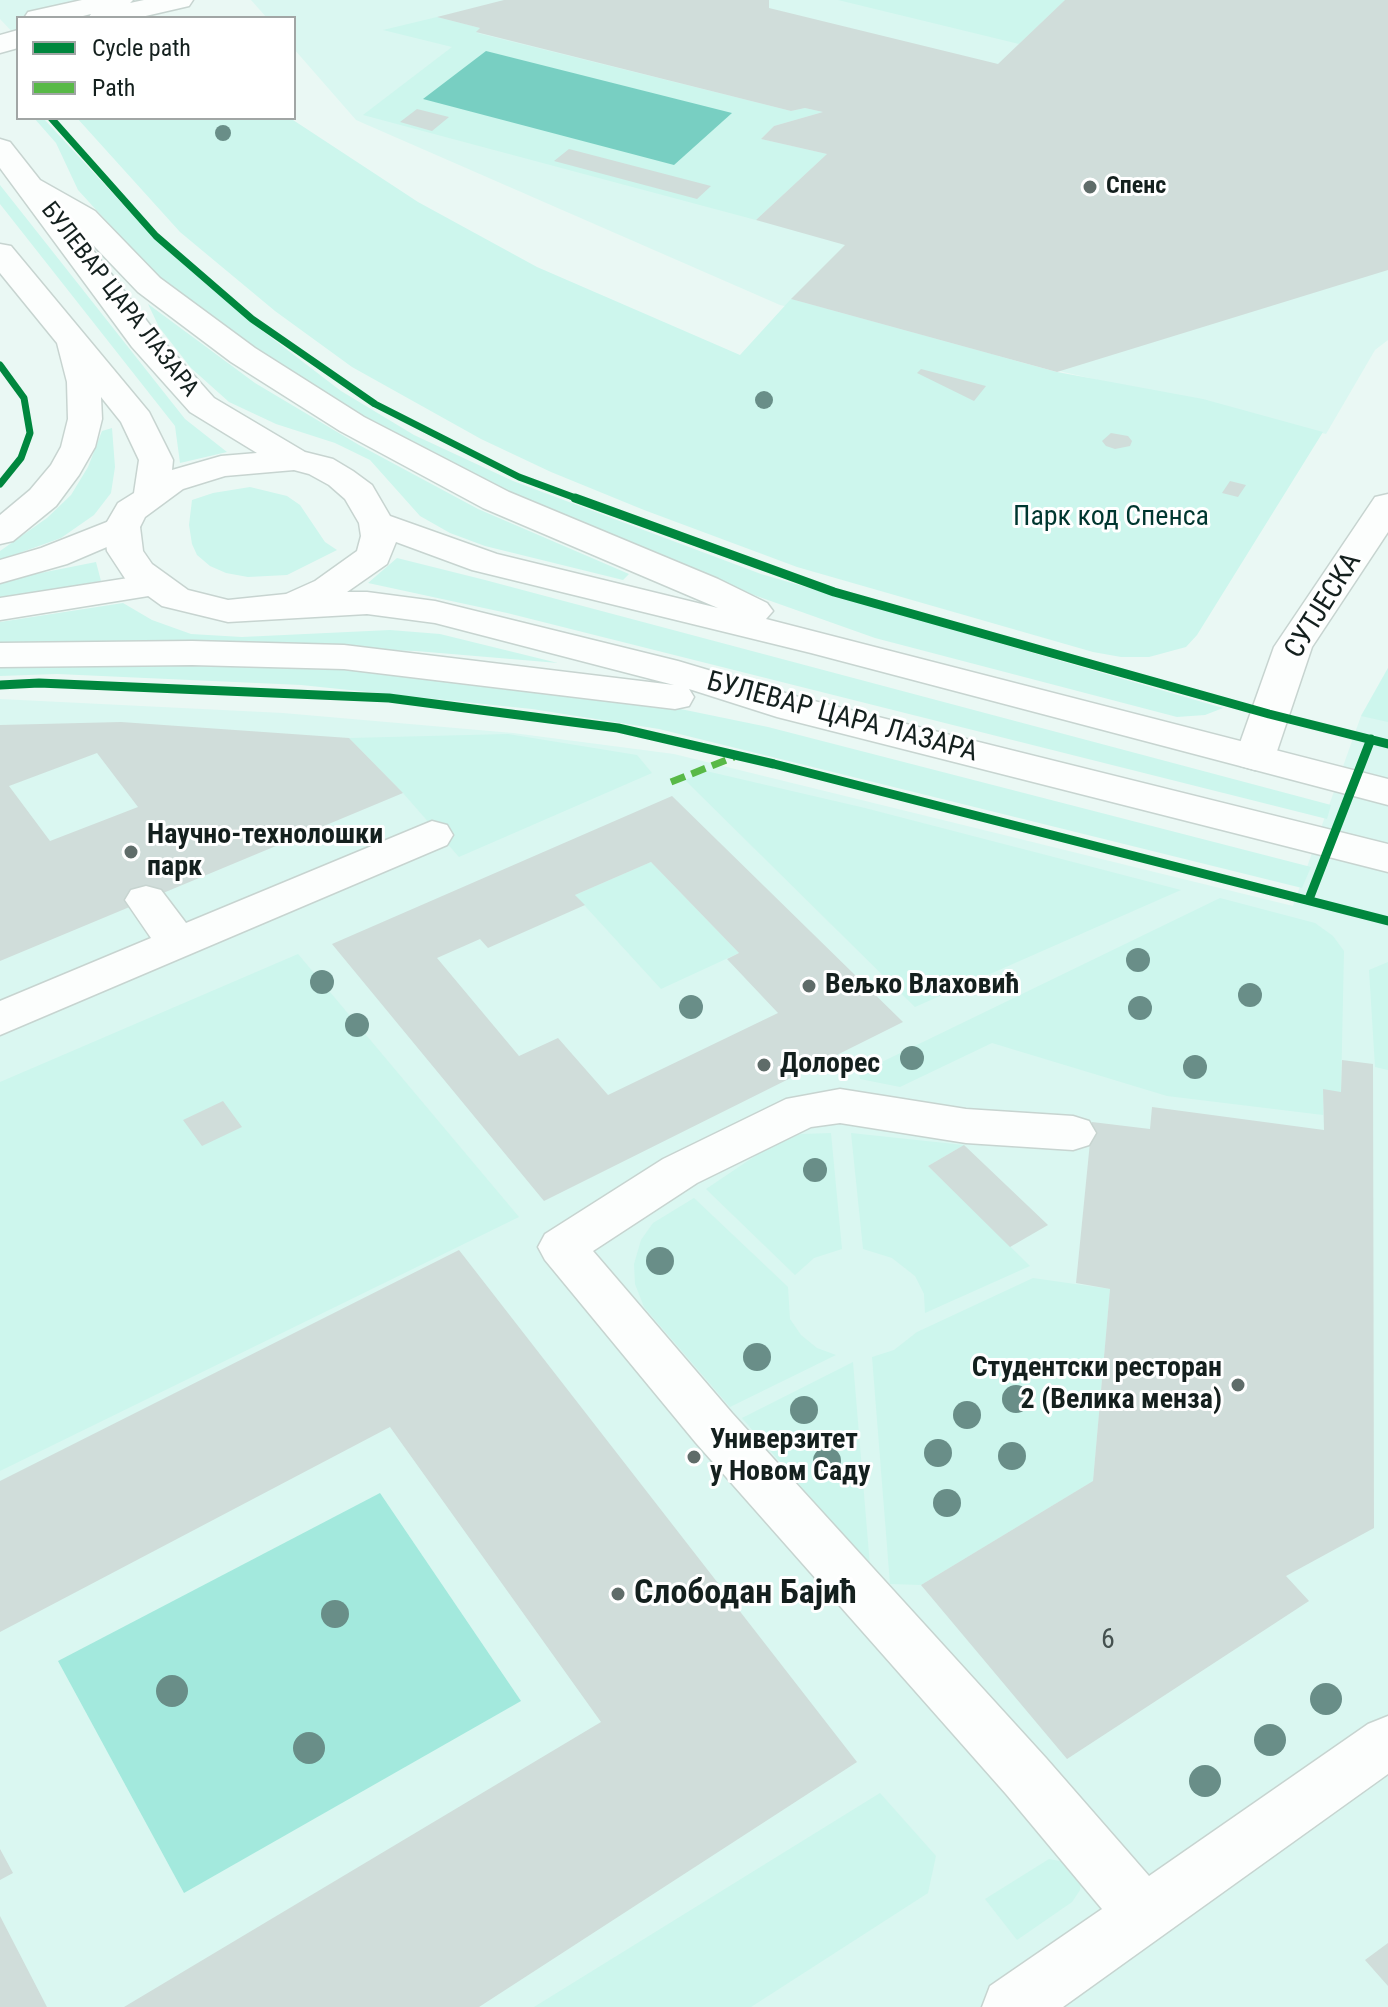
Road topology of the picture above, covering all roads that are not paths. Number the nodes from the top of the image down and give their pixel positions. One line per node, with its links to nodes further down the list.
1 (119, 0): 3 (main road)
2 (179, 0): 4 (main road)
3 (47, 16)
4 (111, 16)
5 (0, 148): 6 (main road, БУЛЕВАР ЦАРА ЛАЗАРА)
6 (30, 187): 9 (main road, БУЛЕВАР ЦАРА ЛАЗАРА); 19 (main road)
7 (0, 253): 8 (main road)
8 (71, 336): 10 (main road); 14 (main road)
9 (294, 460): 10 (main road); 12 (main road)
10 (151, 494): 13 (main road)
11 (1388, 505): 22 (main road, СУТЈЕСКА)
12 (377, 523): 17 (main road); 19 (main road)
13 (122, 527): 15 (main road); 16 (main road)
14 (0, 533)
15 (0, 572)
16 (154, 585): 17 (main road); 18 (main road)
17 (293, 605): 21 (main road, БУЛЕВАР ЦАРА ЛАЗАРА)
18 (0, 609)
19 (820, 644): 22 (main road)
20 (0, 655): 21 (main road)
21 (791, 708): 25 (main road, БУЛЕВАР ЦАРА ЛАЗАРА)
22 (1255, 757): 23 (main road)
23 (1388, 792)
24 (432, 835): 27 (main road)
25 (1388, 858)
26 (146, 900): 27 (main road)
27 (178, 943): 28 (main road)
28 (0, 1019)
29 (1073, 1133): 31 (main road)
30 (1388, 1742): 31 (main road)
31 (1144, 1914): 32 (main road)
32 (1012, 2007)

